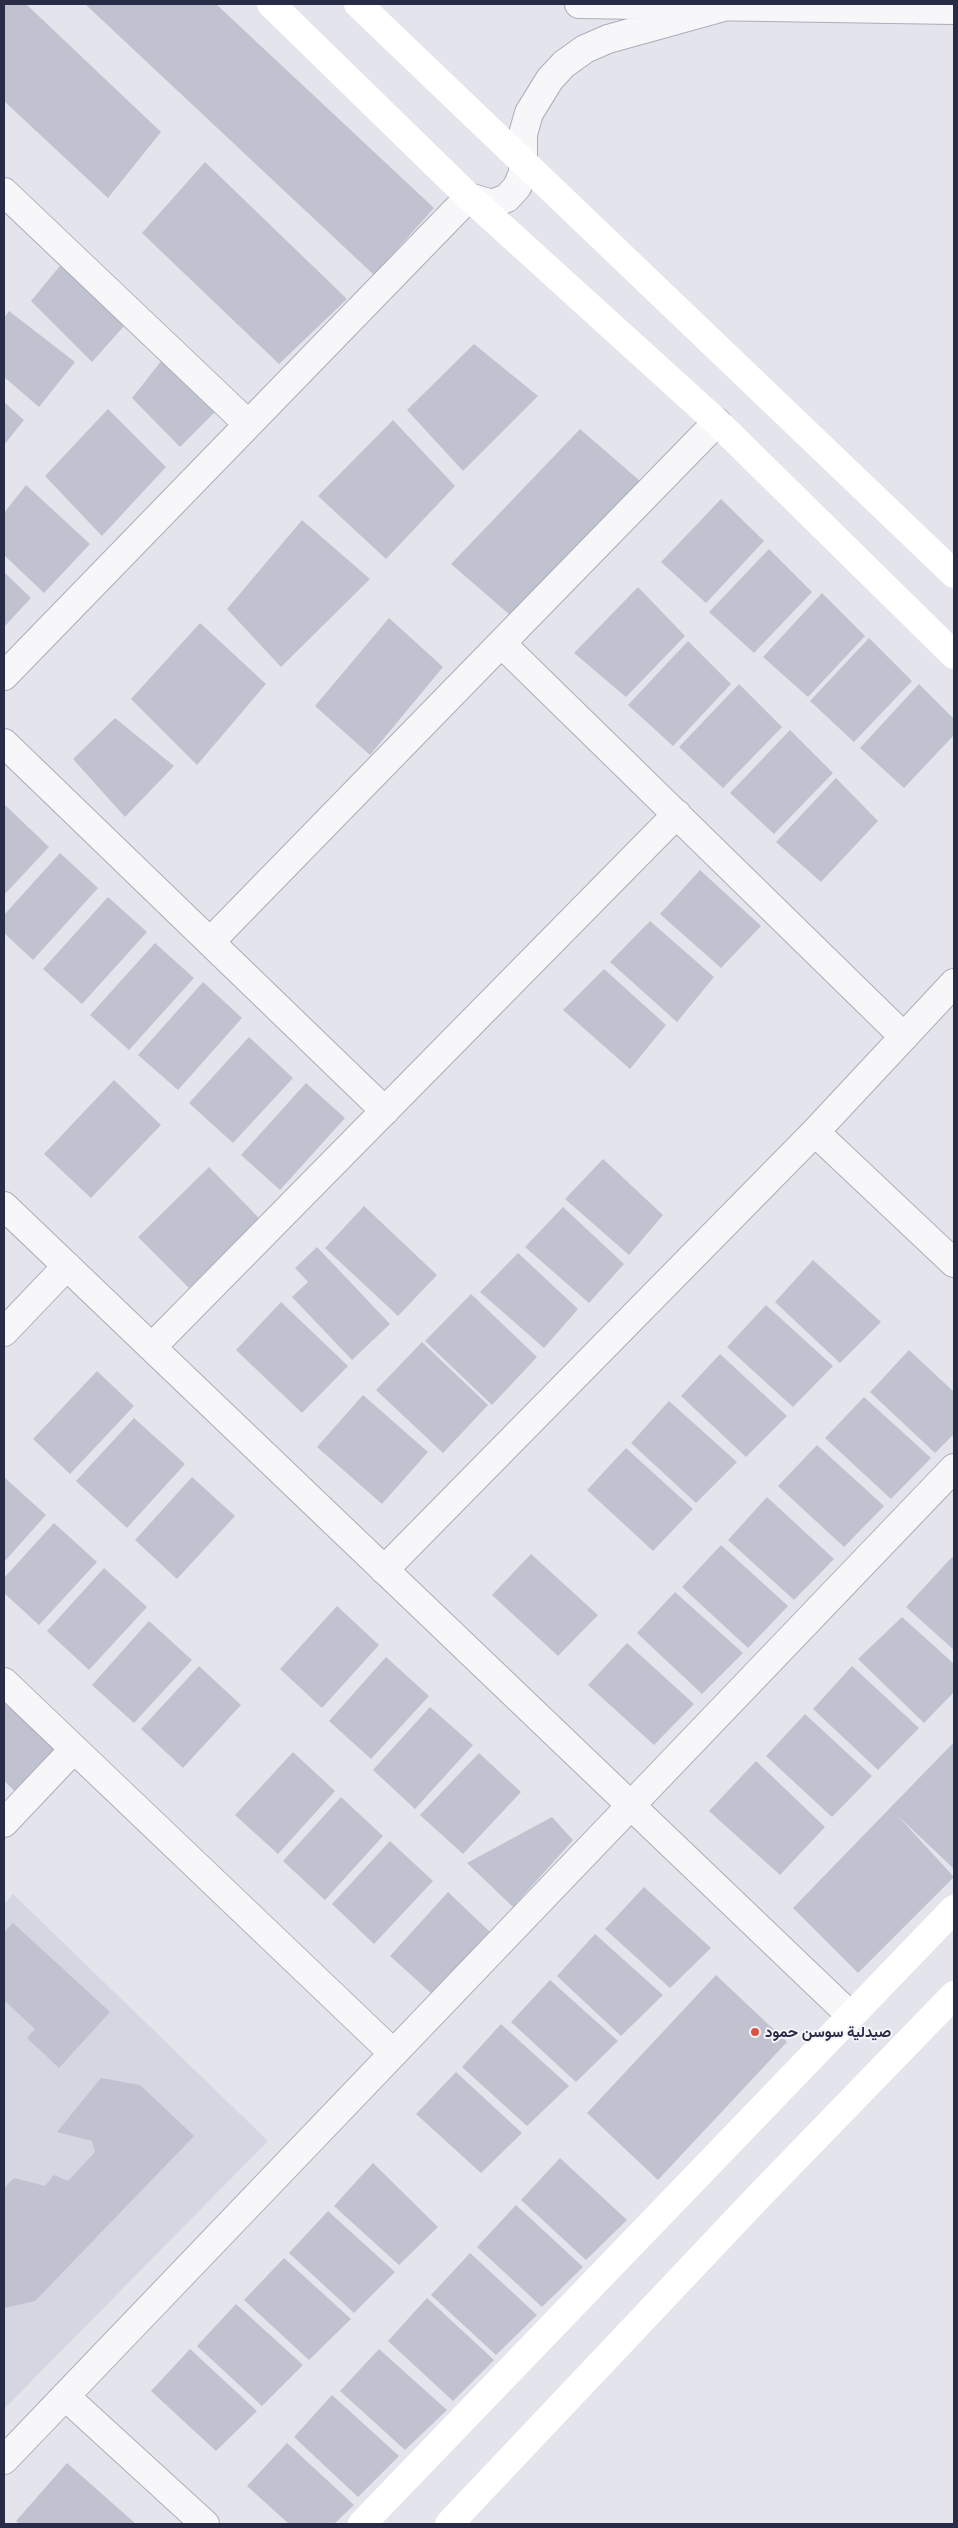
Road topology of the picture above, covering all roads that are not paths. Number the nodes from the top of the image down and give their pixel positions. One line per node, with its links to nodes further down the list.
1 (271, 4): 8 (main road)
2 (358, 4): 6 (main road)
3 (579, 4): 4 (street)
4 (727, 6): 5 (street); 6 (street)
5 (954, 10)
6 (522, 158): 8 (street); 11 (main road)
7 (4, 192): 10 (street)
8 (469, 197): 9 (main road); 10 (street)
9 (717, 422): 12 (street); 13 (main road)
10 (248, 424): 14 (street)
11 (954, 574)
12 (502, 644): 16 (street); 17 (street)
13 (954, 655)
14 (4, 676)
15 (4, 743): 17 (street)
16 (677, 814): 19 (street); 20 (street)
17 (210, 942): 20 (street)
18 (954, 983): 19 (street)
19 (904, 1037): 21 (street)
20 (385, 1111): 26 (street)
21 (815, 1132): 23 (street); 28 (street)
22 (4, 1206): 24 (street)
23 (954, 1263)
24 (67, 1266): 25 (street); 26 (street)
25 (4, 1332)
26 (152, 1347): 28 (street)
27 (954, 1468): 31 (street)
28 (384, 1570): 31 (street)
29 (4, 1682): 30 (street)
30 (74, 1749): 32 (street); 36 (street)
31 (630, 1806): 35 (street); 36 (street)
32 (4, 1823)
33 (954, 1909): 35 (main road)
34 (954, 1995): 41 (main road)
35 (850, 2015): 40 (main road)
36 (393, 2053): 37 (street)
37 (65, 2396): 38 (street); 39 (street)
38 (4, 2460)
39 (205, 2524)
40 (362, 2524)
41 (449, 2524)

